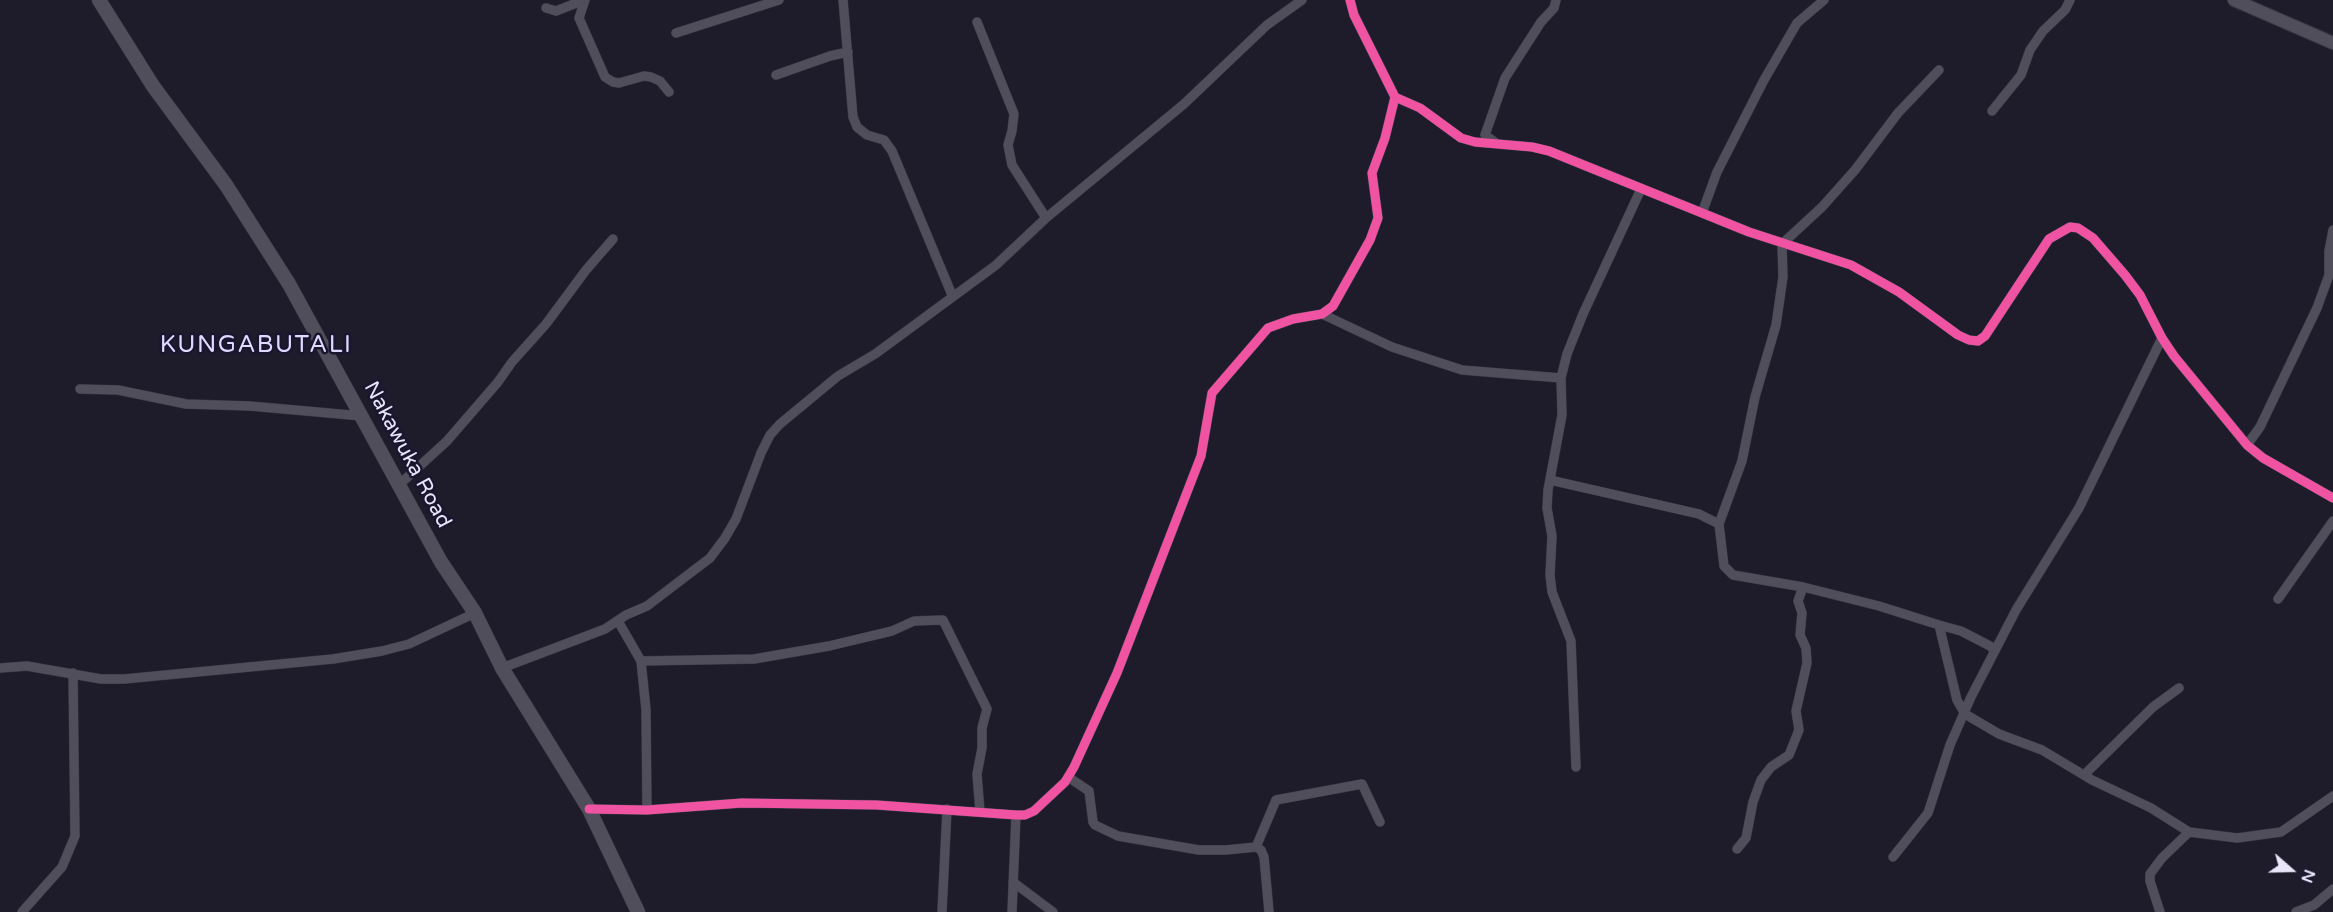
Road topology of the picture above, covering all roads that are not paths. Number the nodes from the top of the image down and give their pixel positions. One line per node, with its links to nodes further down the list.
1 (99, 0): 33 (main road, Nakawuka Road)
2 (584, 0): 11 (street); 18 (street)
3 (779, 0): 13 (street)
4 (843, 0): 15 (street)
5 (1302, 0): 24 (street)
6 (1350, 0): 19 (street)
7 (1556, 0): 21 (street)
8 (1824, 0): 23 (street)
9 (2070, 0): 20 (street)
10 (2234, 0): 14 (street)
11 (546, 8)
12 (977, 22): 24 (street)
13 (676, 33)
14 (2333, 43)
15 (848, 52): 17 (street); 28 (street)
16 (1939, 70): 27 (street)
17 (776, 75)
18 (669, 92)
19 (1395, 97): 21 (street); 29 (street)
20 (1992, 111)
21 (1497, 144): 22 (street)
22 (1641, 189): 23 (street); 31 (street)
23 (1702, 213): 27 (street)
24 (1046, 218): 28 (street)
25 (2333, 230): 34 (street)
26 (613, 239): 36 (street)
27 (1782, 244): 30 (street); 39 (street)
28 (952, 295): 43 (street)
29 (1322, 314): 31 (street); 54 (street)
30 (2162, 338): 34 (street); 45 (street)
31 (1561, 378): 35 (street)
32 (80, 389): 33 (street)
33 (362, 416): 36 (main road, Nakawuka Road)
34 (2247, 445): 37 (street)
35 (1550, 480): 39 (street); 52 (street)
36 (400, 484): 42 (main road, Nakawuka Road)
37 (2333, 498)
38 (2333, 521): 41 (street)
39 (1719, 524): 40 (street)
40 (1803, 587): 44 (street); 64 (street)
41 (2278, 599)
42 (476, 613): 48 (main road, Nakawuka Road); 49 (street)
43 (618, 621): 46 (street); 48 (street)
44 (1939, 625): 45 (street); 51 (street)
45 (1995, 651): 51 (street)
46 (641, 661): 58 (street); 59 (street)
47 (0, 668): 49 (street)
48 (502, 668): 56 (main road, Nakawuka Road)
49 (73, 673): 68 (street)
50 (2179, 688): 53 (street)
51 (1965, 714): 53 (street); 65 (street)
52 (1576, 766)
53 (2084, 775): 62 (street)
54 (1068, 777): 60 (street); 63 (street)
55 (2333, 796): 62 (street)
56 (590, 809): 58 (street); 69 (main road, Nakawuka Road)
57 (947, 809): 58 (street); 59 (street); 70 (street)
58 (647, 810)
59 (980, 812): 60 (street)
60 (1016, 815): 66 (street)
61 (1380, 822): 63 (street)
62 (2189, 832): 74 (street)
63 (1256, 847): 73 (street)
64 (1737, 849)
65 (1893, 857)
66 (1013, 882): 71 (street); 72 (street)
67 (2333, 889): 75 (street)
68 (22, 912)
69 (638, 912)
70 (942, 912)
71 (1012, 912)
72 (1053, 912)
73 (1269, 912)
74 (2160, 912)
75 (2296, 912)

